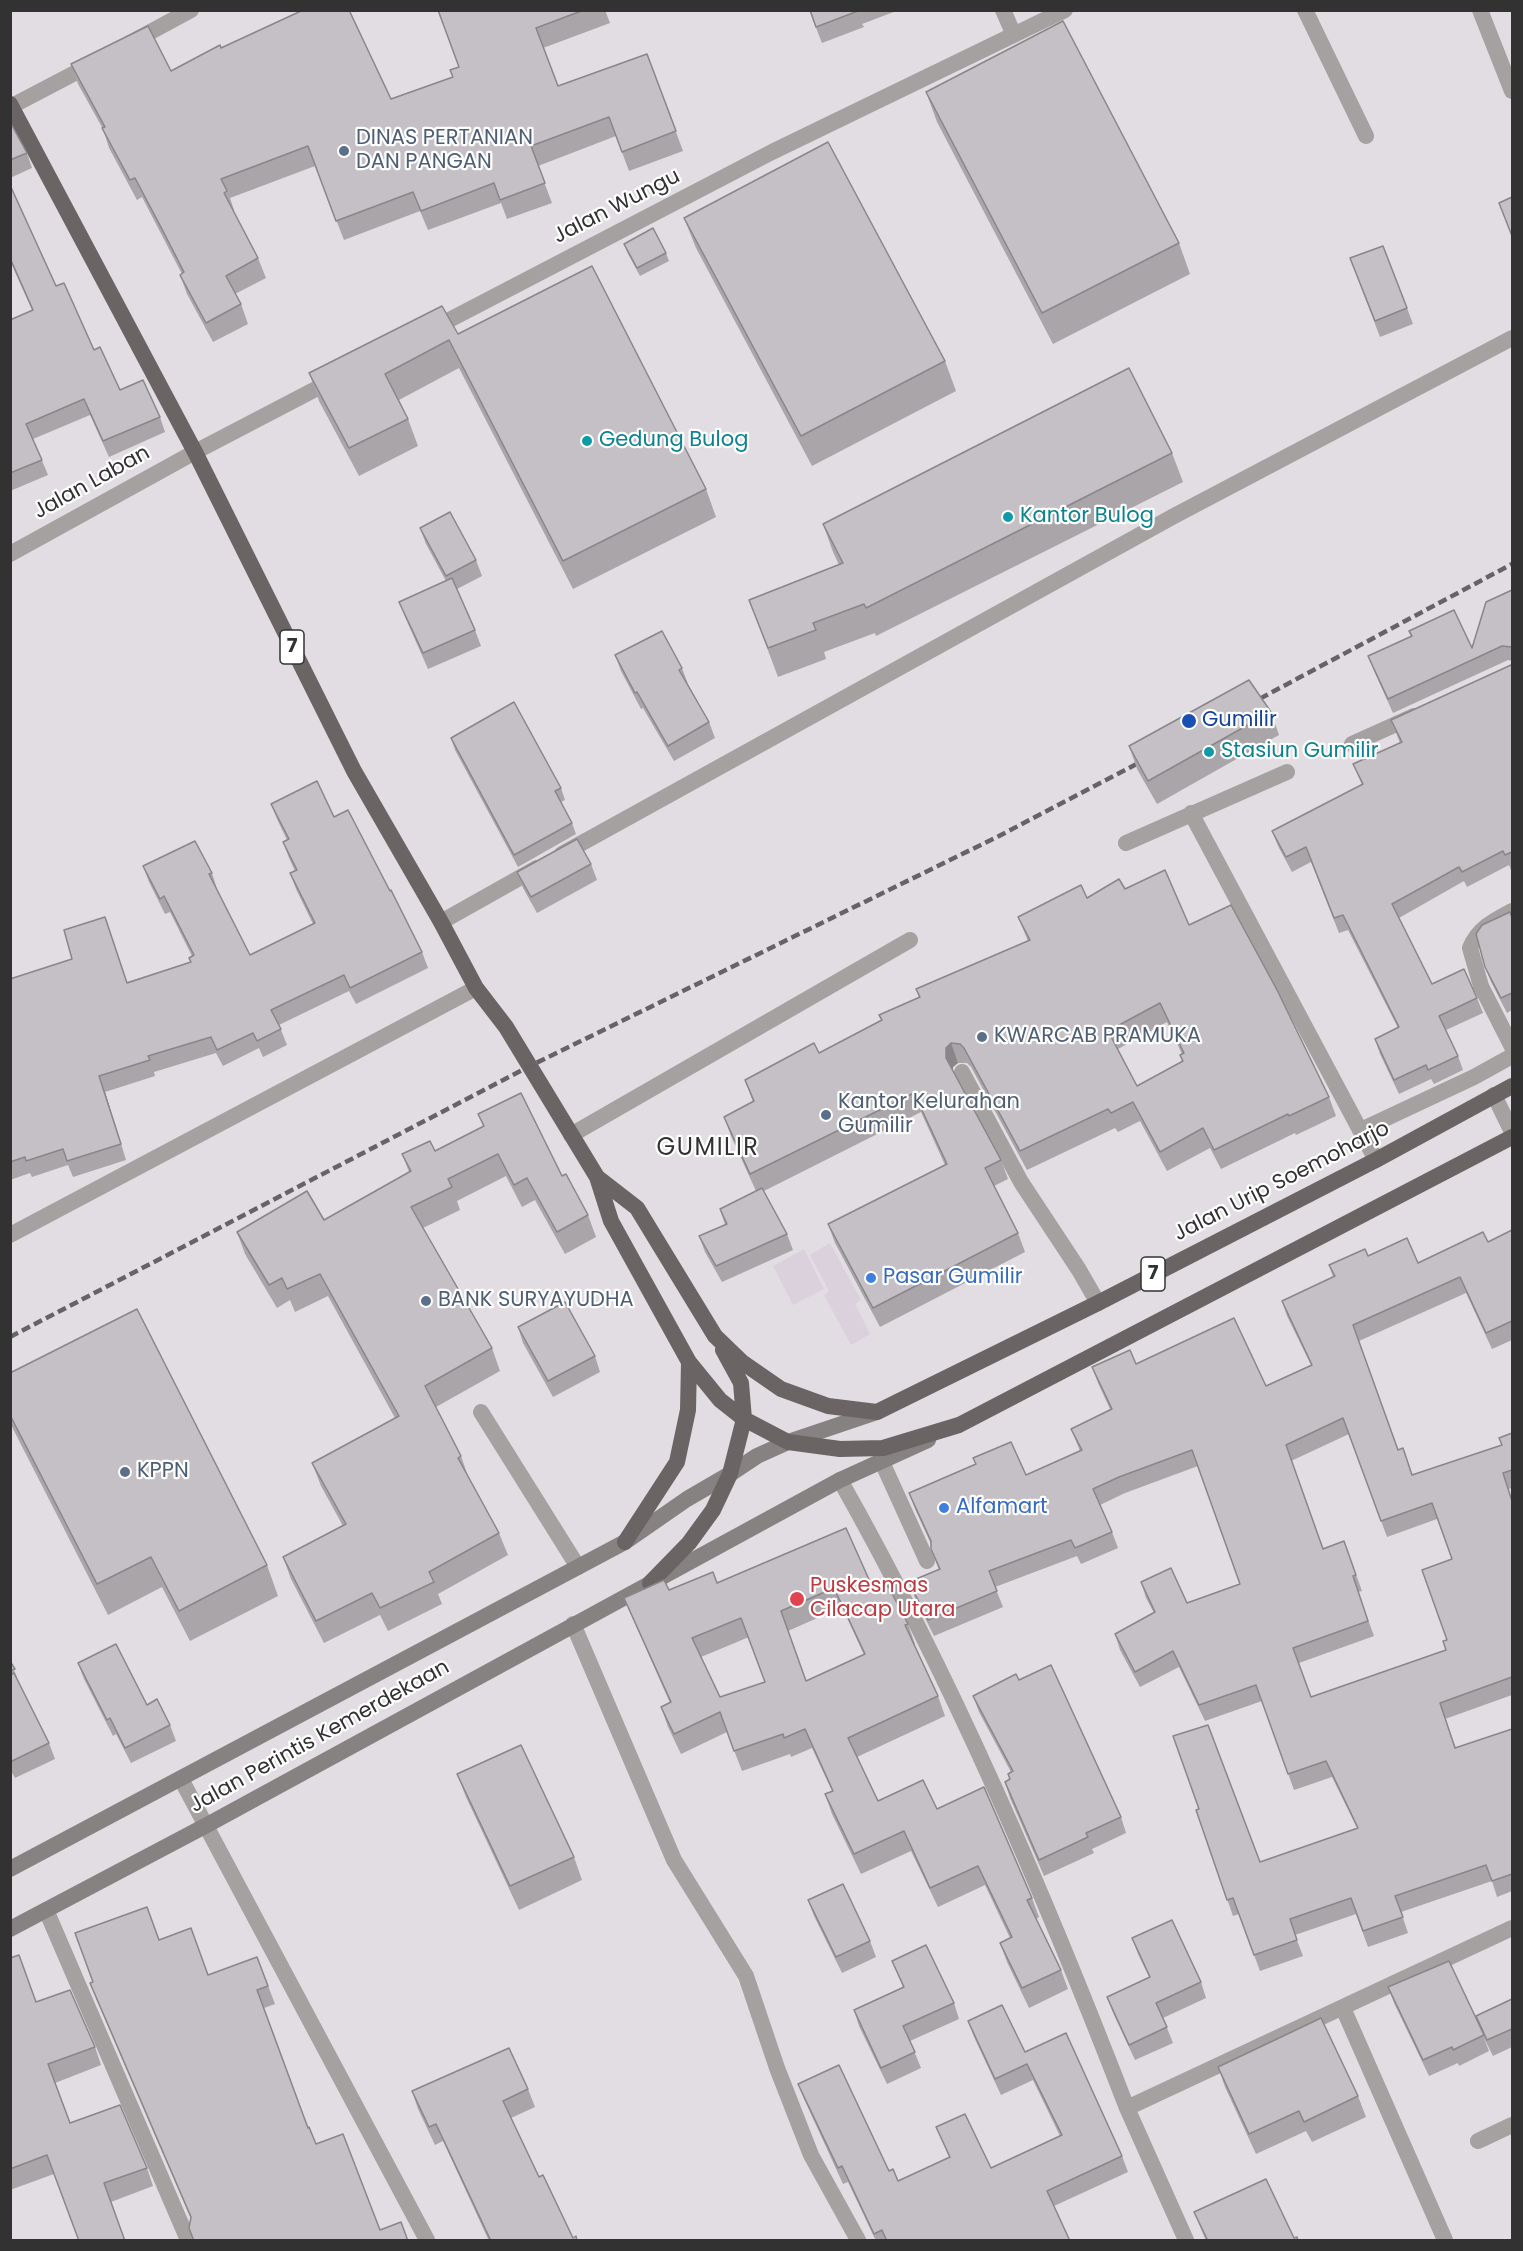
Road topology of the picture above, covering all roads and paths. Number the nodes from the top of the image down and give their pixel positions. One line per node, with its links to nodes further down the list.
1 (191, 10): 8 (street)
2 (1003, 10): 6 (street)
3 (1065, 10): 6 (street, Jalan Wungu)
4 (1305, 10): 9 (street)
5 (1480, 10): 7 (street)
6 (1014, 35): 10 (street, Jalan Wungu)
7 (1512, 91)
8 (11, 106): 13 (highway, 7)
9 (1366, 136)
10 (415, 338)
11 (1512, 338): 21 (street)
12 (352, 370): 13 (street)
13 (195, 452): 14 (street, Jalan Laban); 21 (highway, 7)
14 (10, 554)
15 (1427, 710): 16 (street)
16 (1352, 744)
17 (1287, 772): 18 (street)
18 (1191, 813): 19 (street); 29 (street)
19 (1126, 843)
20 (1512, 911): 24 (street)
21 (441, 922): 23 (highway, 7)
22 (910, 940): 31 (street)
23 (476, 988): 31 (highway, 7); 35 (street)
24 (1512, 1047)
25 (1512, 1056): 29 (street)
26 (962, 1072): 36 (street)
27 (1512, 1086): 28 (highway, Jalan Urip Soemoharjo / 7)
28 (1494, 1095): 30 (street); 33 (highway, Jalan Urip Soemoharjo / 7)
29 (1361, 1130): 33 (street)
30 (1512, 1132)
31 (571, 1135): 34 (highway, 7)
32 (1512, 1137): 42 (highway, 7)
33 (1376, 1160): 36 (highway, Jalan Urip Soemoharjo / 7)
34 (597, 1177): 37 (highway, 7); 38 (highway, 7)
35 (10, 1235)
36 (1098, 1302): 39 (highway, Jalan Urip Soemoharjo / 7)
37 (715, 1336): 39 (highway, 7); 41 (highway)
38 (689, 1362): 41 (highway, 7); 47 (highway)
39 (877, 1412): 43 (main road, Jalan Perintis Kemerdekaan)
40 (481, 1413): 49 (street)
41 (744, 1419): 43 (highway, 7); 45 (highway)
42 (959, 1425): 43 (highway, 7); 44 (main road, Jalan Perintis Kemerdekaan)
43 (788, 1442): 45 (main road, Jalan Perintis Kemerdekaan)
44 (882, 1462): 46 (main road, Jalan Perintis Kemerdekaan); 48 (street)
45 (730, 1474): 47 (main road, Jalan Perintis Kemerdekaan); 50 (highway)
46 (840, 1480): 50 (main road, Jalan Perintis Kemerdekaan); 59 (street)
47 (625, 1542): 49 (main road, Jalan Perintis Kemerdekaan)
48 (927, 1561)
49 (578, 1567): 52 (main road, Jalan Perintis Kemerdekaan)
50 (650, 1583): 51 (main road, Jalan Perintis Kemerdekaan)
51 (573, 1624): 53 (main road, Jalan Perintis Kemerdekaan); 64 (street)
52 (182, 1779): 53 (street); 54 (main road, Jalan Perintis Kemerdekaan)
53 (207, 1825): 55 (main road, Jalan Perintis Kemerdekaan); 63 (street)
54 (10, 1869)
55 (46, 1910): 57 (main road, Jalan Perintis Kemerdekaan); 62 (street)
56 (1512, 1928): 58 (street)
57 (10, 1929)
58 (1343, 2008): 59 (street); 66 (street)
59 (1127, 2108): 65 (street)
60 (1512, 2125): 61 (street)
61 (1478, 2141)
62 (188, 2241)
63 (427, 2241)
64 (858, 2241)
65 (1186, 2241)
66 (1444, 2241)

